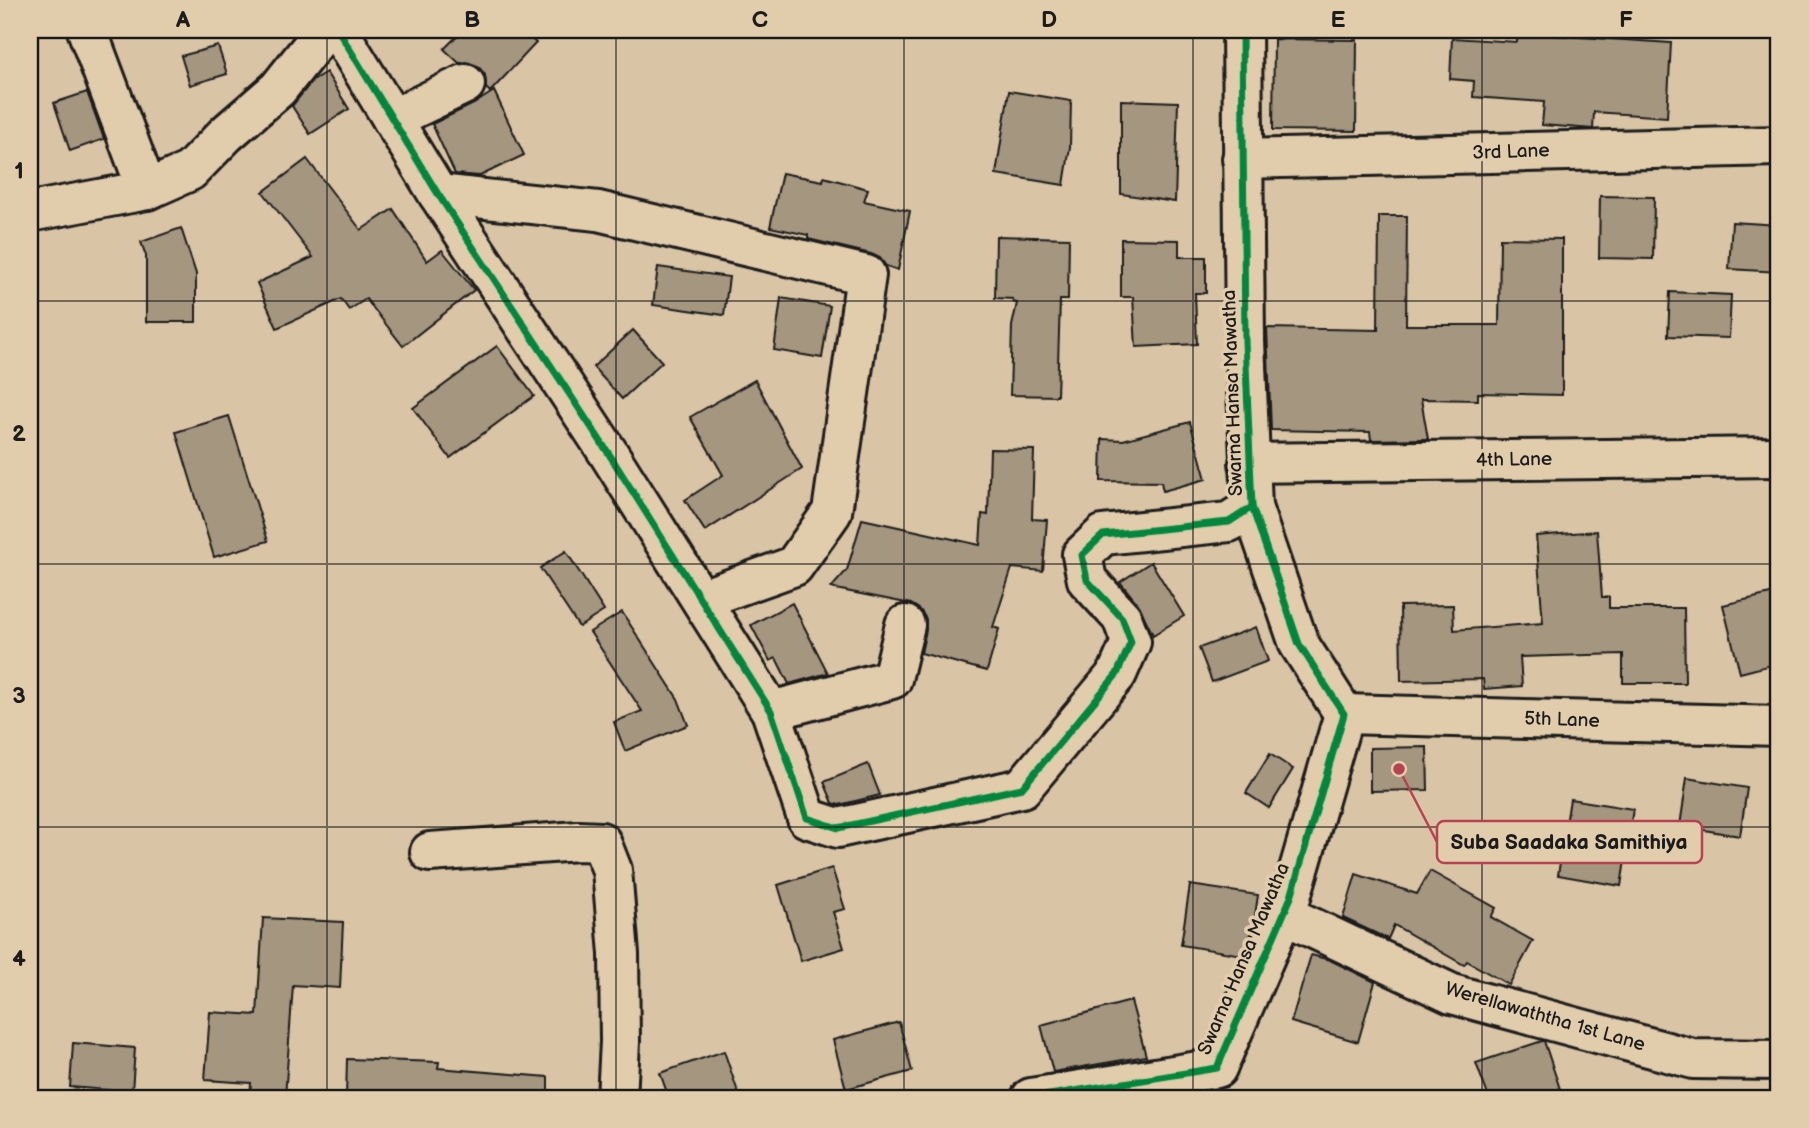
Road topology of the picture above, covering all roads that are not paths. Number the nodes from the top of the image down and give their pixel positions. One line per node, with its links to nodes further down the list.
1 (86, 30): 9 (street)
2 (325, 30): 9 (street)
3 (338, 30): 6 (street)
4 (1242, 30): 8 (street, Swarna Hansa Mawatha)
5 (465, 84): 6 (street)
6 (392, 119): 10 (street)
7 (1779, 146): 8 (street, 3rd Lane)
8 (1242, 159): 13 (street, Swarna Hansa Mawatha)
9 (148, 190): 11 (street)
10 (438, 194): 15 (street); 15 (street)
11 (30, 212)
12 (1779, 457): 13 (street, 4th Lane)
13 (1249, 463): 14 (street, Swarna Hansa Mawatha)
14 (1252, 508): 17 (street); 18 (street, Swarna Hansa Mawatha)
15 (702, 599): 17 (street)
16 (905, 625): 17 (street)
17 (771, 711)
18 (1345, 714): 19 (street, 5th Lane); 21 (street, Swarna Hansa Mawatha)
19 (1779, 726)
20 (430, 852): 24 (street)
21 (1283, 915): 22 (street, Werellawaththa 1st Lane); 23 (street, Swarna Hansa Mawatha)
22 (1779, 1060)
23 (1111, 1092): 25 (street, Swarna Hansa Mawatha)
24 (617, 1098)
25 (1031, 1098)

